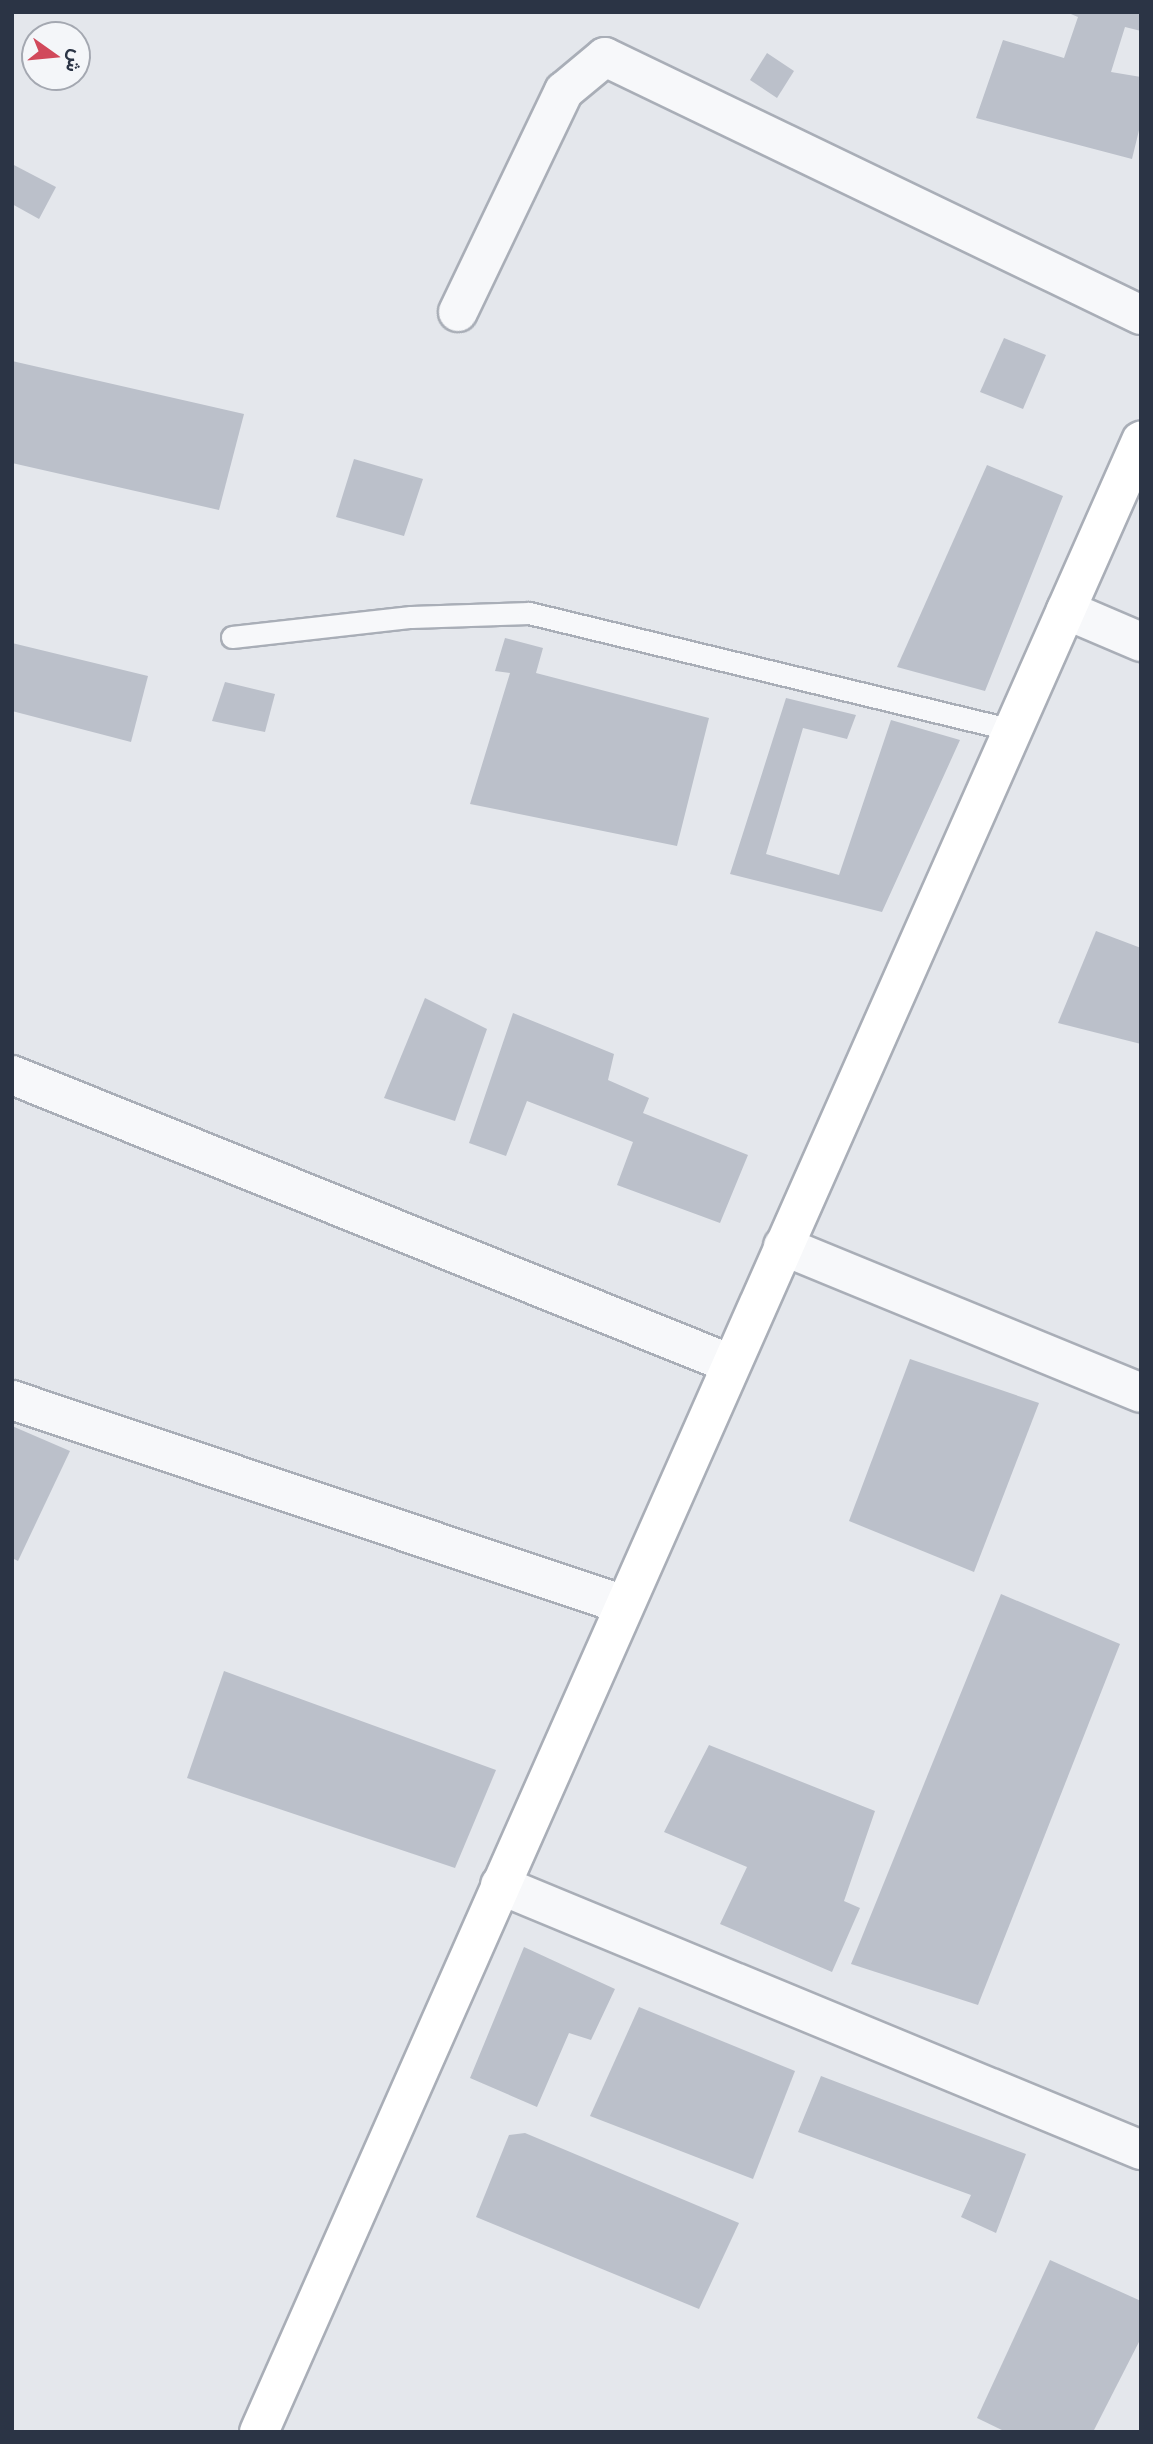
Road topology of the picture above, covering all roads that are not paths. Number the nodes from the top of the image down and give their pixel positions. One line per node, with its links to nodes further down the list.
1 (458, 312): 2 (street)
2 (1141, 314)
3 (1141, 441): 4 (street)
4 (1066, 610): 6 (street); 7 (street)
5 (232, 636): 7 (lane)
6 (1141, 642)
7 (1013, 730): 9 (street)
8 (12, 1075): 10 (street)
9 (783, 1246): 10 (street); 11 (street)
10 (731, 1364): 13 (street)
11 (1141, 1393)
12 (12, 1400): 13 (street)
13 (624, 1605): 14 (street)
14 (500, 1885): 15 (street); 16 (street)
15 (1141, 2150)
16 (259, 2432)

